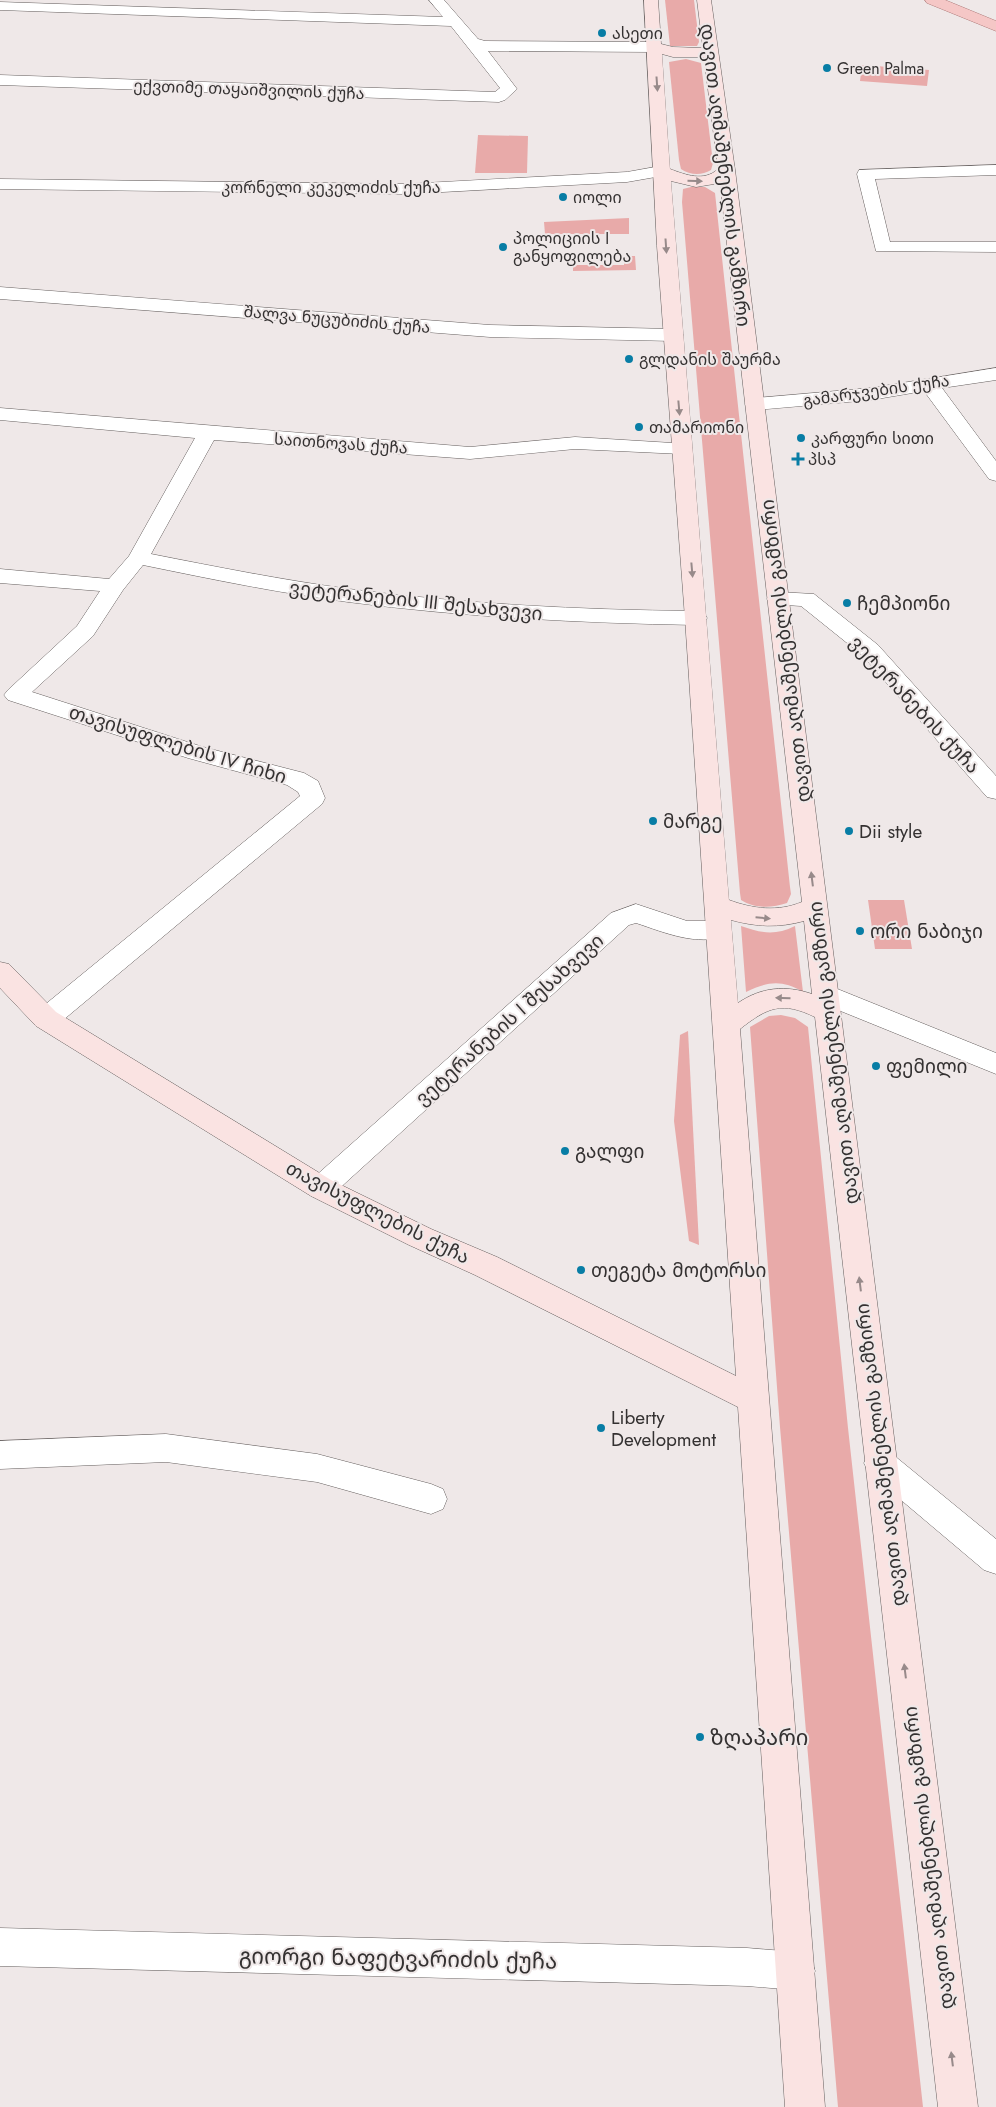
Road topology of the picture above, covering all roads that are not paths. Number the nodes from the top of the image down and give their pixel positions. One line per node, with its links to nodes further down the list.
1 (436, 0): 6 (street)
2 (651, 0): 9 (main road)
3 (704, 0): 10 (main road, დავით აღმაშენებლის გამზირი)
4 (932, 0): 7 (main road)
5 (0, 6): 6 (street)
6 (455, 22): 8 (street)
7 (996, 26)
8 (473, 42): 9 (street); 11 (street, ექვთიმე თაყაიშვილის ქუჩა)
9 (654, 47): 10 (main road); 14 (main road, one-way to 14)
10 (711, 53): 12 (main road, დავით აღმაშენებლის გამზირი)
11 (0, 80)
12 (727, 170): 14 (main road, one-way to 12); 21 (main road, დავით აღმაშენებლის გამზირი)
13 (996, 170): 16 (street)
14 (661, 171): 15 (street, კორნელი კეკელიძის ქუჩა); 18 (main road, one-way to 18)
15 (0, 184)
16 (996, 247)
17 (0, 293): 18 (street, შალვა ნუცუბიძის ქუჩა)
18 (674, 335): 24 (main road, one-way to 24)
19 (996, 374): 20 (street, გამარჯვების ქუჩა)
20 (929, 384): 21 (street, გამარჯვების ქუჩა); 25 (street)
21 (755, 404): 29 (main road, დავით აღმაშენებლის გამზირი)
22 (0, 414): 23 (street, საითნოვას ქუჩა)
23 (208, 433): 24 (street, საითნოვას ქუჩა); 26 (street, თავისუფლების IV ჩიხი)
24 (682, 448): 30 (main road, one-way to 30)
25 (996, 475)
26 (138, 558): 28 (street, თავისუფლების IV ჩიხი); 30 (street, ვეტერანების III შესახვევი)
27 (0, 576): 28 (street)
28 (115, 586): 36 (street, თავისუფლების IV ჩიხი)
29 (778, 599): 31 (street, ვეტერანების ქუჩა); 32 (main road, დავით აღმაშენებლის გამზირი, one-way to 29)
30 (696, 618): 33 (main road)
31 (996, 791)
32 (815, 907): 33 (main road, one-way to 32); 35 (main road, დავით აღმაშენებლის გამზირი)
33 (717, 918): 37 (main road); 39 (street, ვეტერანების I შესახვევი)
34 (3, 977): 36 (main road, თავისუფლების ქუჩა)
35 (827, 1003): 37 (main road, one-way to 37); 38 (street); 42 (main road, დავით აღმაშენებლის გამზირი, one-way to 35)
36 (46, 1019): 39 (main road, თავისუფლების ქუჩა)
37 (725, 1026): 40 (main road)
38 (996, 1064)
39 (322, 1188): 40 (main road, თავისუფლების ქუჩა)
40 (754, 1400): 46 (main road)
41 (0, 1455): 43 (street)
42 (880, 1463): 44 (street); 48 (main road, დავით აღმაშენებლის გამზირი, one-way to 42)
43 (431, 1499)
44 (996, 1559)
45 (0, 1947): 46 (street, გიორგი ნაფეტვარიძის ქუჩა)
46 (796, 1971): 47 (main road)
47 (805, 2107)
48 (958, 2107)

